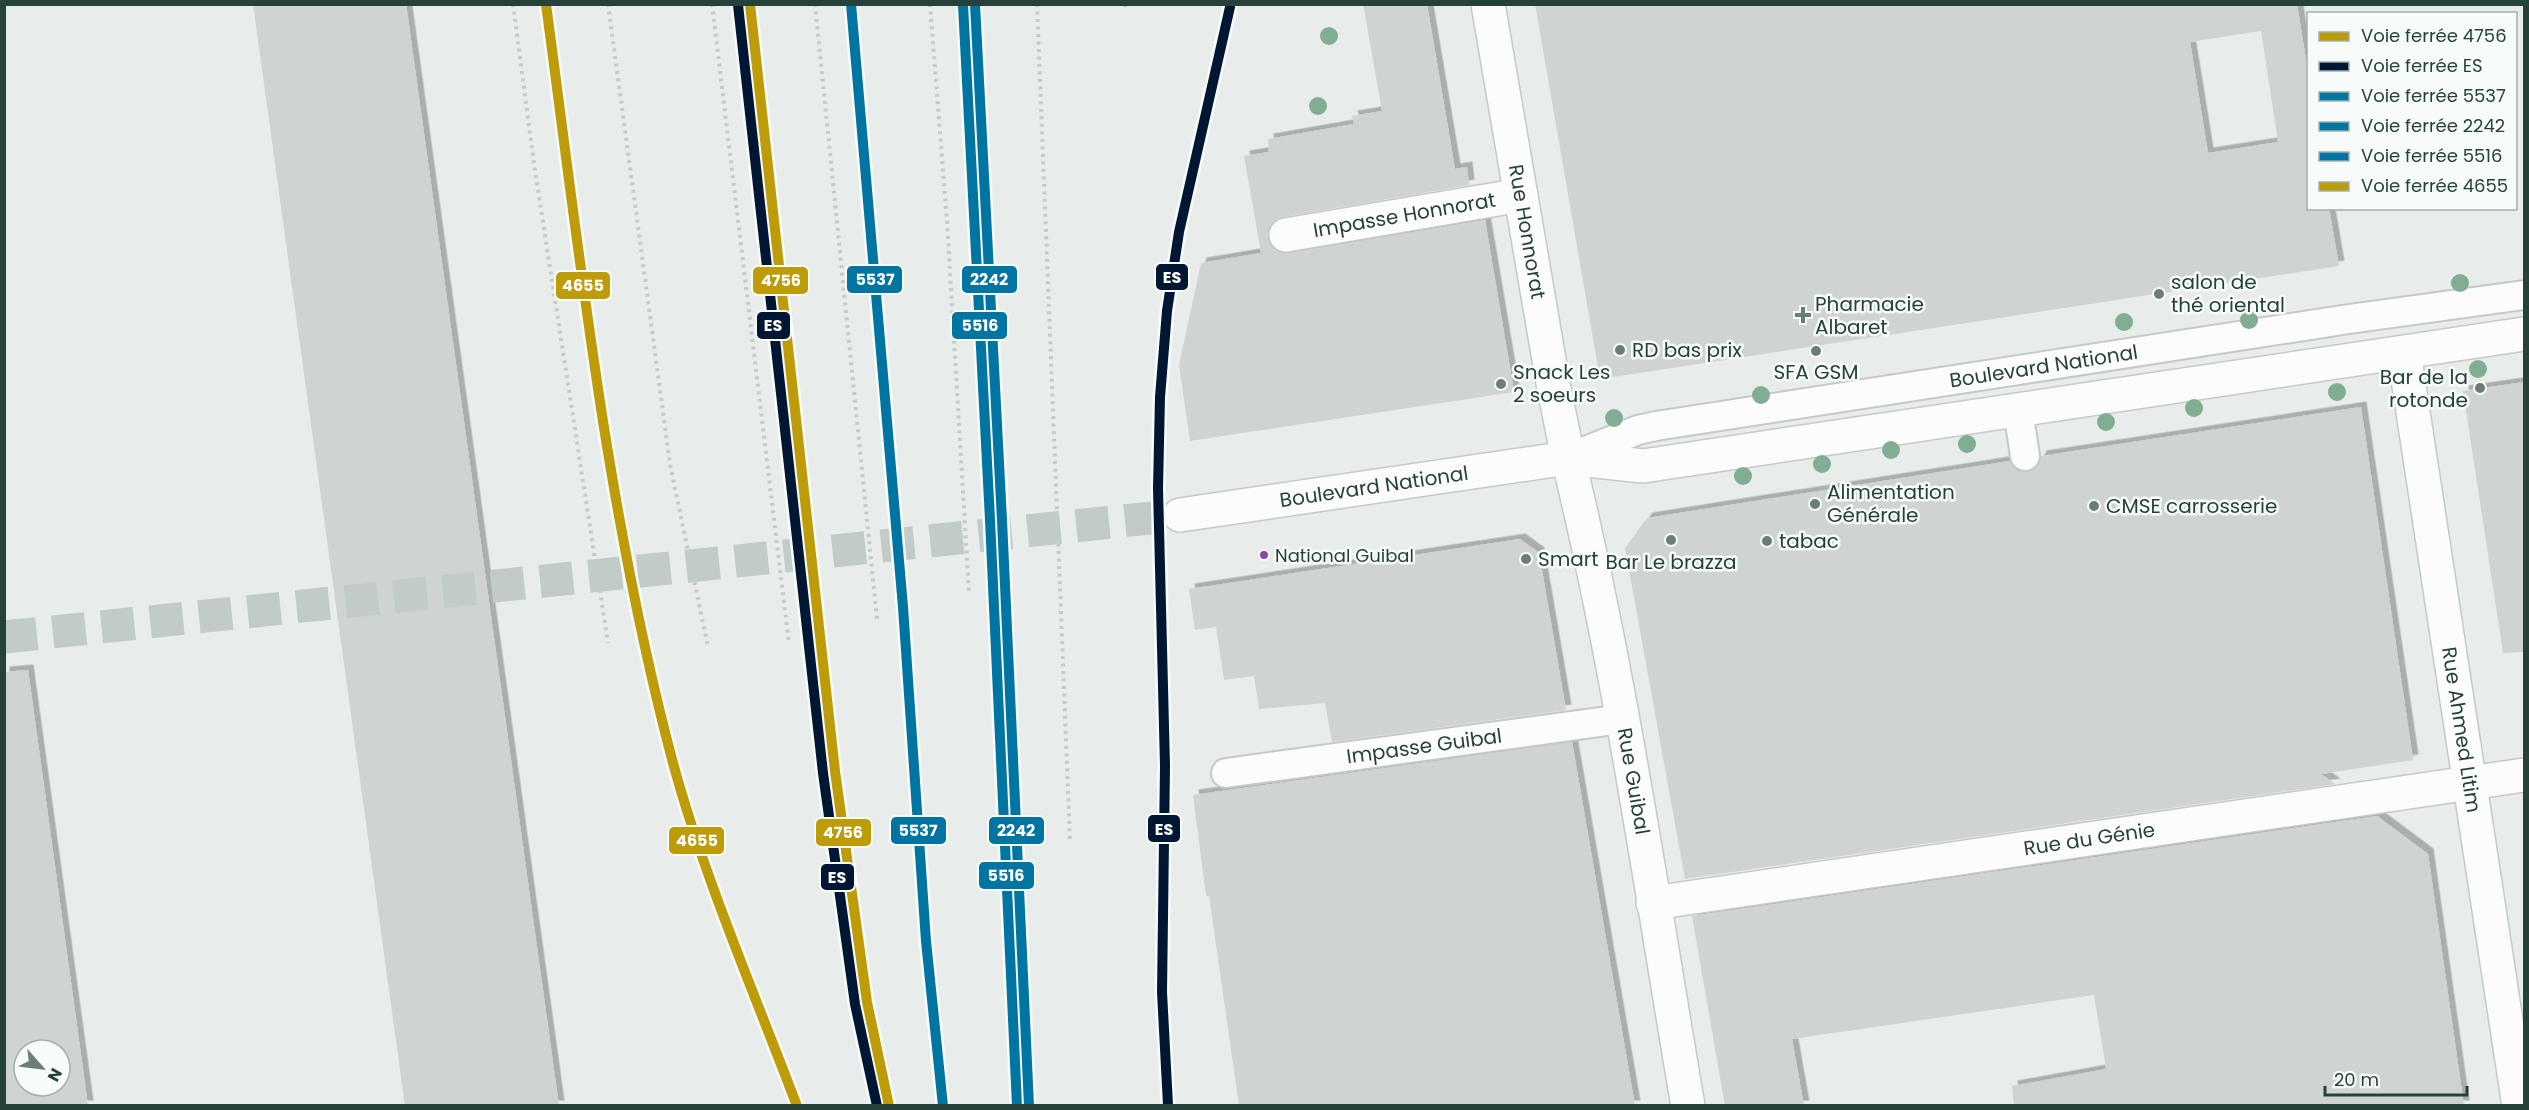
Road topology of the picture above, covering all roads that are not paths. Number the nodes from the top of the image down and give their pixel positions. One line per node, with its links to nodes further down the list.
1 (1488, 4): 2 (street, Rue Honnorat)
2 (1521, 195): 3 (street, Impasse Honnorat); 10 (street, Rue Honnorat)
3 (1286, 235)
4 (2524, 295): 5 (lane, Boulevard National)
5 (2398, 314): 7 (lane); 10 (lane, Boulevard National)
6 (2524, 334): 7 (street, Boulevard National)
7 (2404, 353): 8 (street, Boulevard National); 15 (street, Rue Ahmed Litim)
8 (2018, 410): 9 (lane); 10 (street, Boulevard National)
9 (2025, 456)
10 (1568, 458): 11 (street, Boulevard National); 12 (street, Rue Guibal)
11 (1180, 515)
12 (1622, 719): 13 (lane, Impasse Guibal); 16 (street, Rue Guibal)
13 (1226, 773)
14 (2524, 775): 15 (street, Rue du Génie)
15 (2471, 784): 16 (street, Rue du Génie); 18 (street, Rue Ahmed Litim)
16 (1653, 903): 17 (street, Rue Guibal)
17 (1688, 1106)
18 (2519, 1106)

